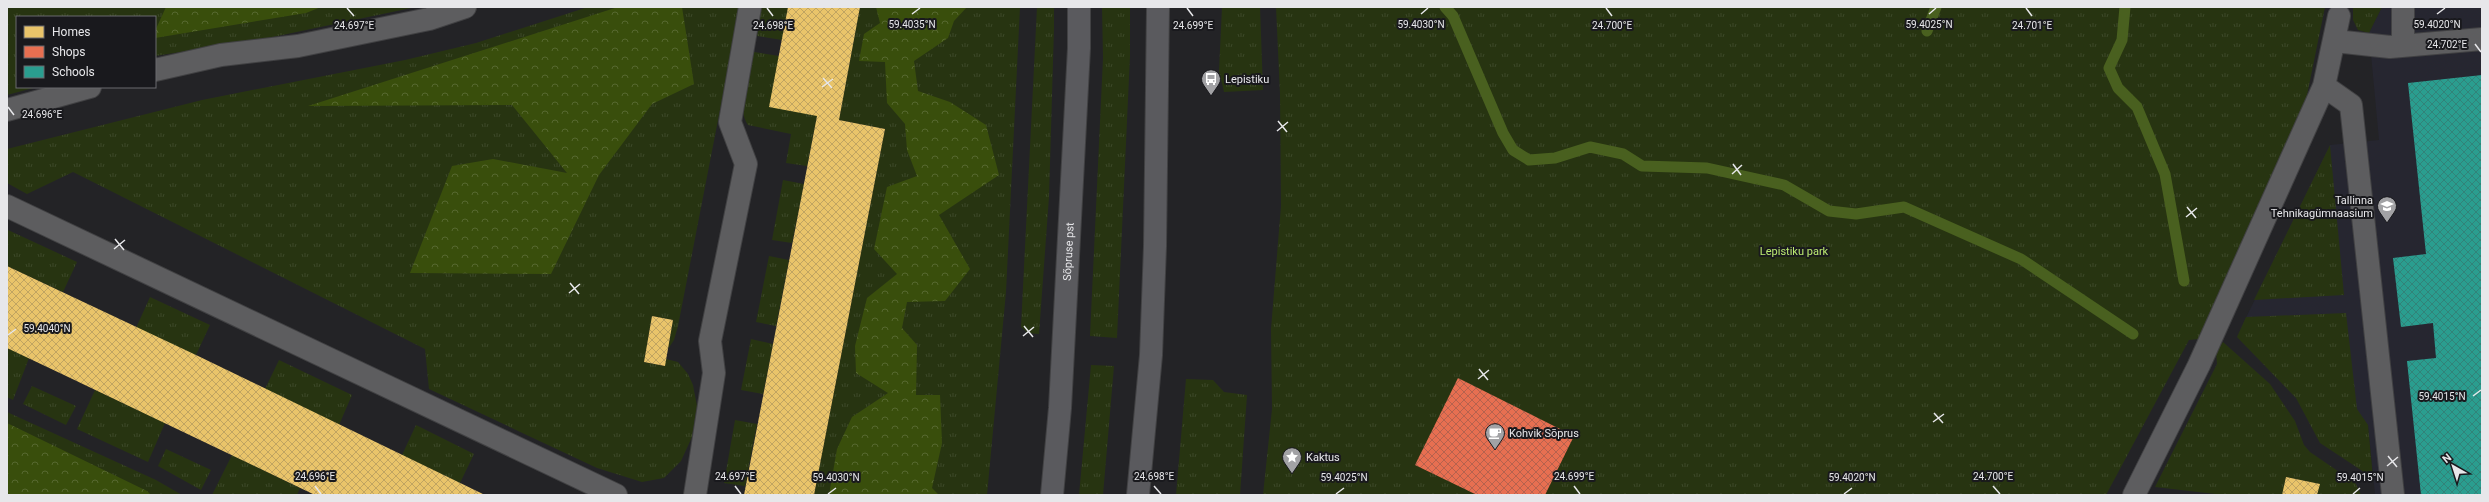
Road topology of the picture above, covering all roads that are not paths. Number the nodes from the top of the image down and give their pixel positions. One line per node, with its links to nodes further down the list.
1 (465, 7): 10 (street)
2 (750, 7): 16 (street)
3 (1079, 7): 17 (main road, Sõpruse pst)
4 (1158, 7): 18 (main road)
5 (2403, 7): 9 (street)
6 (2339, 16): 8 (street)
7 (2482, 39): 9 (street)
8 (2335, 40): 9 (street); 11 (street)
9 (2403, 46)
10 (156, 70)
11 (2324, 86): 19 (street); 20 (street)
12 (86, 88): 13 (street)
13 (7, 110)
14 (7, 206): 15 (street)
15 (616, 495)
16 (695, 495)
17 (1052, 495)
18 (1138, 495)
19 (2134, 495)
20 (2393, 495)

